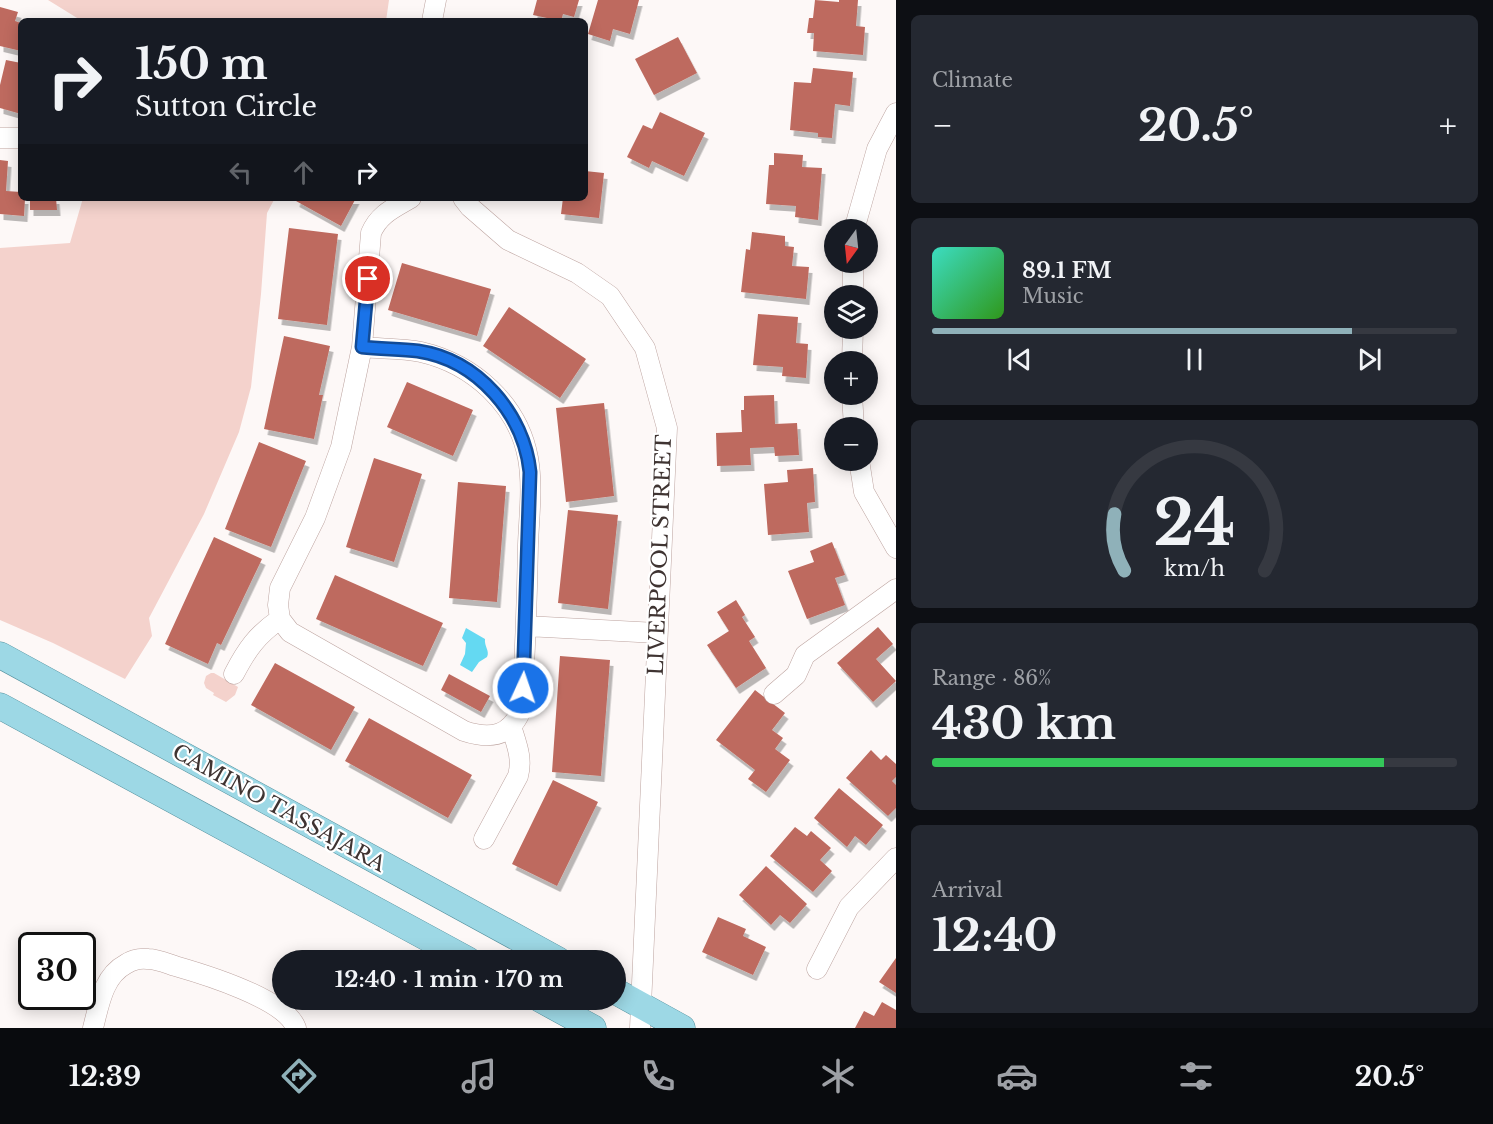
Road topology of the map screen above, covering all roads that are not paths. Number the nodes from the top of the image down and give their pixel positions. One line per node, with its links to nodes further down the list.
1 (436, 0): 2 (street)
2 (433, 18)
3 (896, 113): 8 (street)
4 (0, 138): 5 (street)
5 (18, 138)
6 (406, 201): 9 (street)
7 (465, 201): 15 (street, LIVERPOOL STREET)
8 (857, 219)
9 (362, 347): 13 (street); 14 (street)
10 (861, 471): 11 (street)
11 (896, 548)
12 (896, 589): 18 (street)
13 (280, 619): 17 (street); 20 (street)
14 (526, 626): 15 (street); 20 (street)
15 (657, 633): 28 (street, LIVERPOOL STREET)
16 (0, 655): 24 (main road, CAMINO TASSAJARA)
17 (234, 674)
18 (774, 694)
19 (0, 706): 23 (main road, CAMINO TASSAJARA)
20 (511, 726): 21 (street)
21 (484, 839)
22 (896, 858): 25 (street)
23 (450, 950)
24 (540, 950)
25 (817, 969)
26 (626, 1002): 28 (main road)
27 (560, 1010): 31 (main road)
28 (640, 1016): 32 (main road)
29 (93, 1028): 30 (street)
30 (296, 1028)
31 (593, 1028)
32 (682, 1028)

